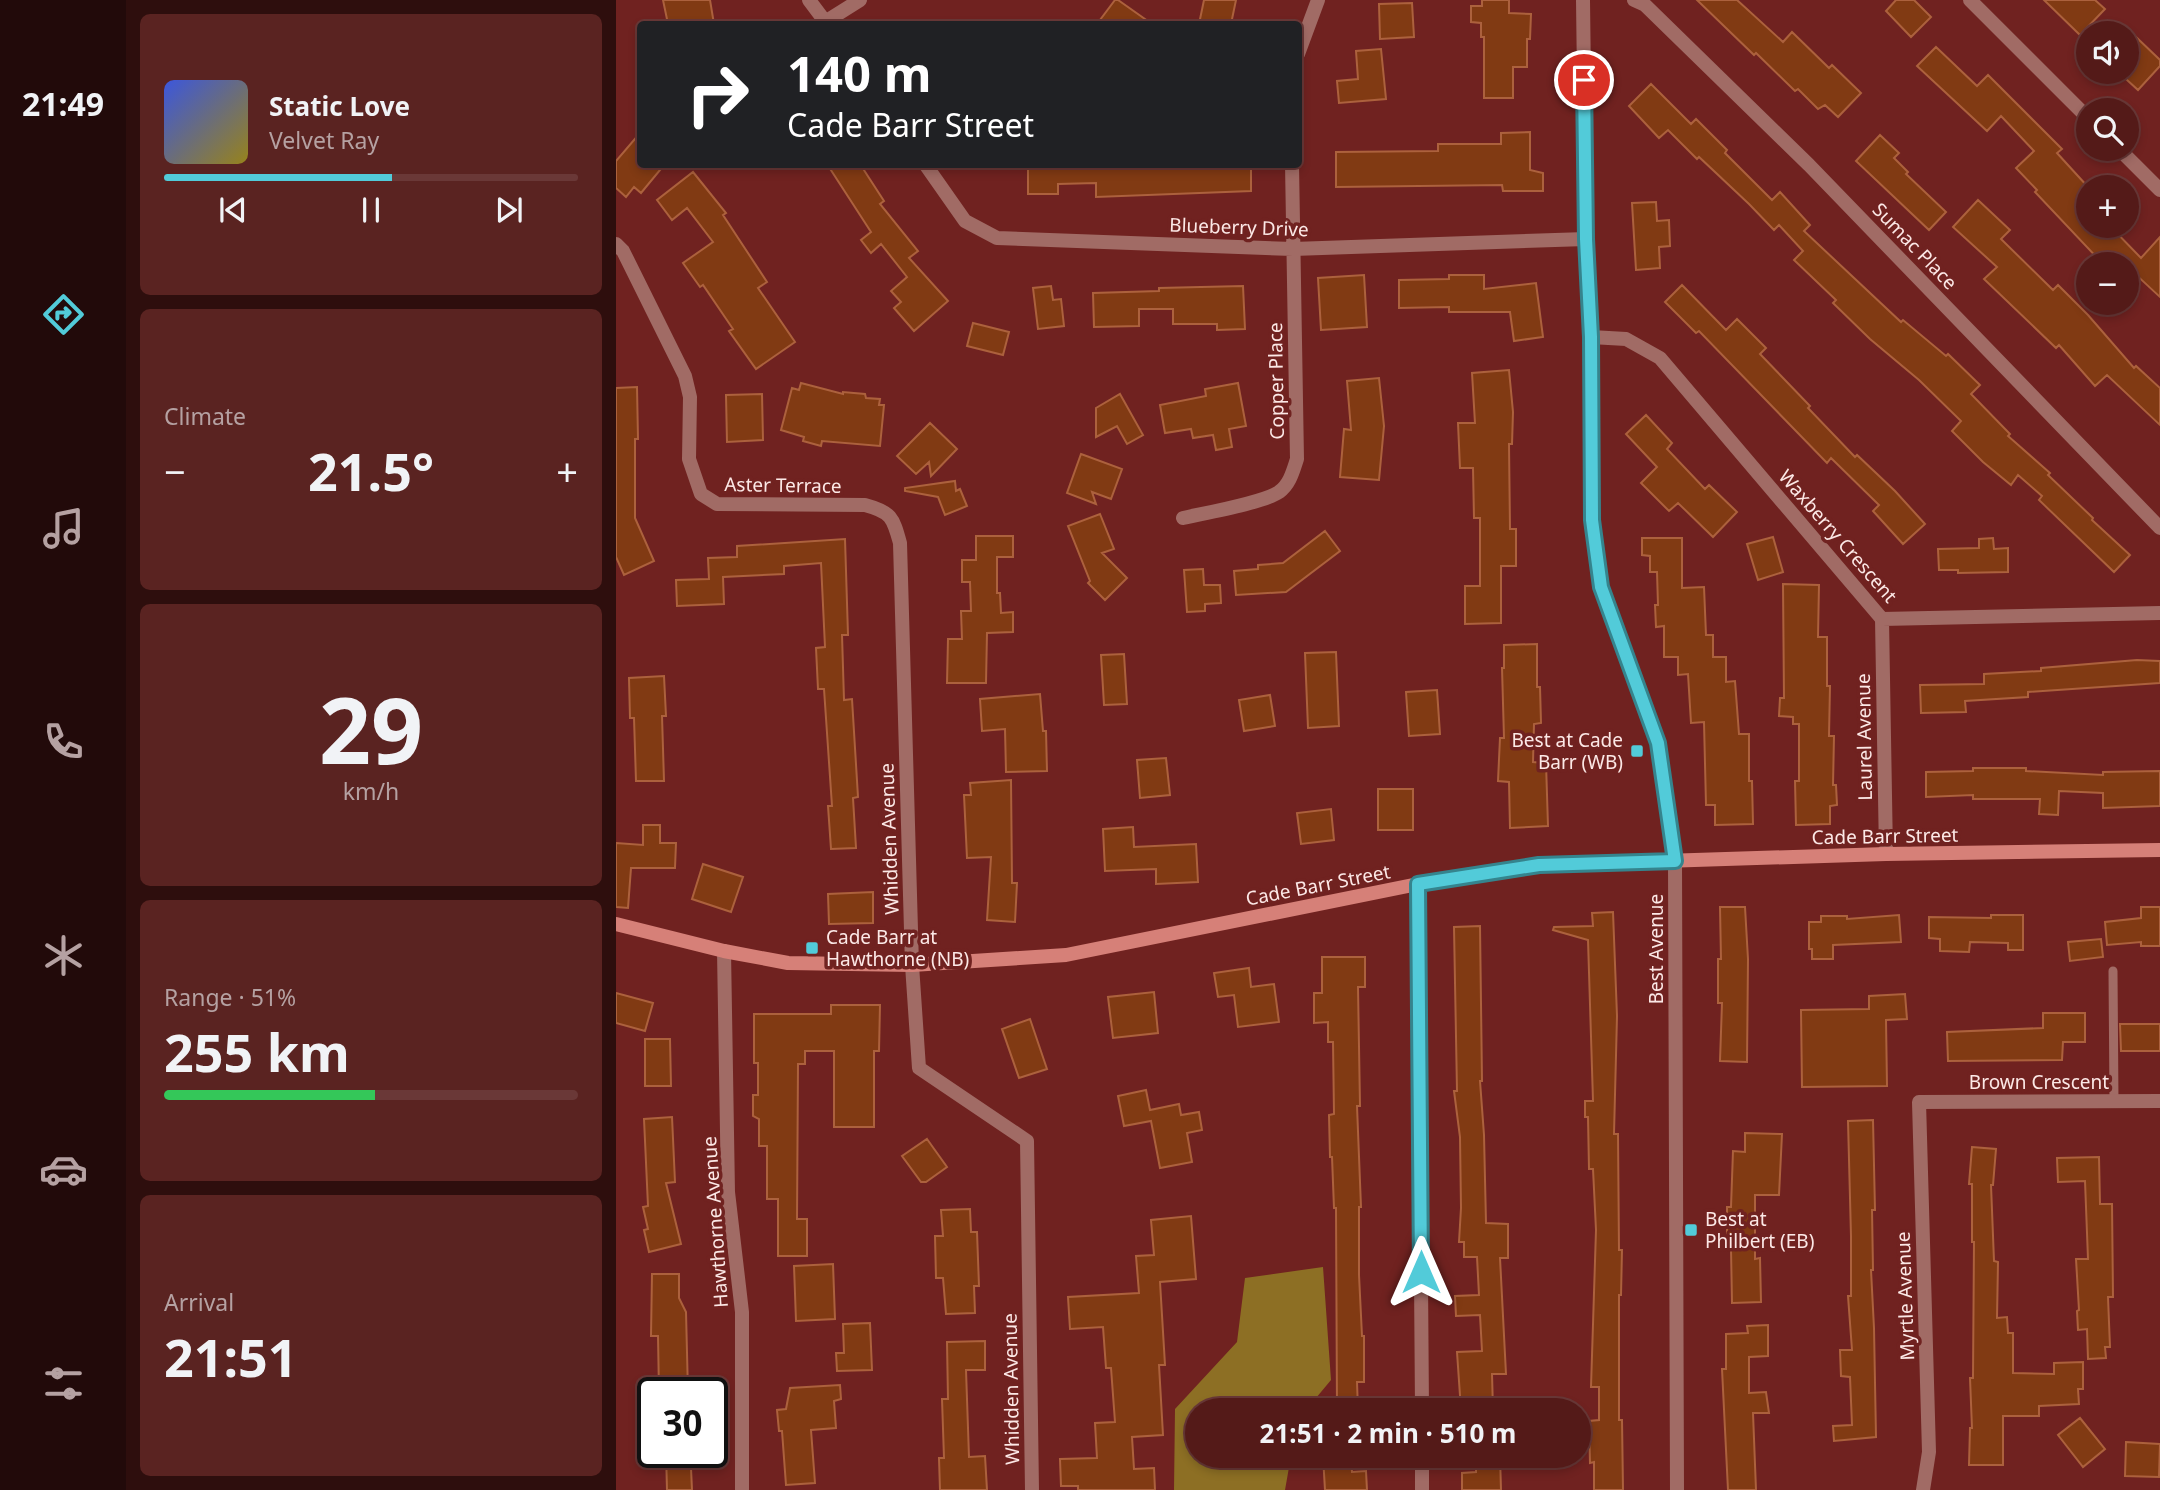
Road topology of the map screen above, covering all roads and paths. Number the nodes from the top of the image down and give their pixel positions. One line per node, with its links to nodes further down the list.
1 (810, 0): 7 (street)
2 (860, 0): 8 (street)
3 (1318, 0): 9 (street)
4 (1583, 0): 15 (street, Best Avenue)
5 (1634, 0): 21 (street, Sumac Place)
6 (1970, 0): 10 (street)
7 (825, 21)
8 (829, 21)
9 (1302, 43)
10 (2076, 106)
11 (2131, 161): 14 (street)
12 (928, 168): 17 (street, Blueberry Drive)
13 (1292, 168): 17 (street, Copper Place)
14 (2160, 190)
15 (1586, 239): 17 (street, Blueberry Drive); 18 (street, Best Avenue)
16 (616, 244): 19 (street, Aster Terrace)
17 (1293, 249): 20 (street, Copper Place)
18 (1591, 337): 23 (street, Waxberry Crescent); 26 (street, Best Avenue)
19 (885, 510): 30 (street, Whidden Avenue)
20 (1184, 518)
21 (2160, 528)
22 (2160, 613): 23 (street, Waxberry Crescent)
23 (1882, 619): 25 (street, Laurel Avenue)
24 (2160, 850): 25 (street, Cade Barr Street)
25 (1886, 854): 26 (street, Cade Barr Street)
26 (1675, 861): 27 (street, Cade Barr Street); 40 (street, Best Avenue)
27 (1418, 884): 30 (street, Cade Barr Street); 35 (street)
28 (616, 923): 29 (street, Cade Barr Street)
29 (724, 951): 30 (street, Cade Barr Street); 37 (street, Hawthorne Avenue)
30 (912, 965): 38 (street, Whidden Avenue)
31 (2113, 971): 32 (lane)
32 (2114, 1101): 33 (street, Brown Crescent); 34 (street, Brown Crescent)
33 (2160, 1101)
34 (1919, 1102): 41 (street, Myrtle Avenue)
35 (1422, 1398)
36 (1422, 1468): 39 (street)
37 (742, 1490)
38 (1032, 1490)
39 (1422, 1490)
40 (1677, 1490)
41 (1923, 1490)

